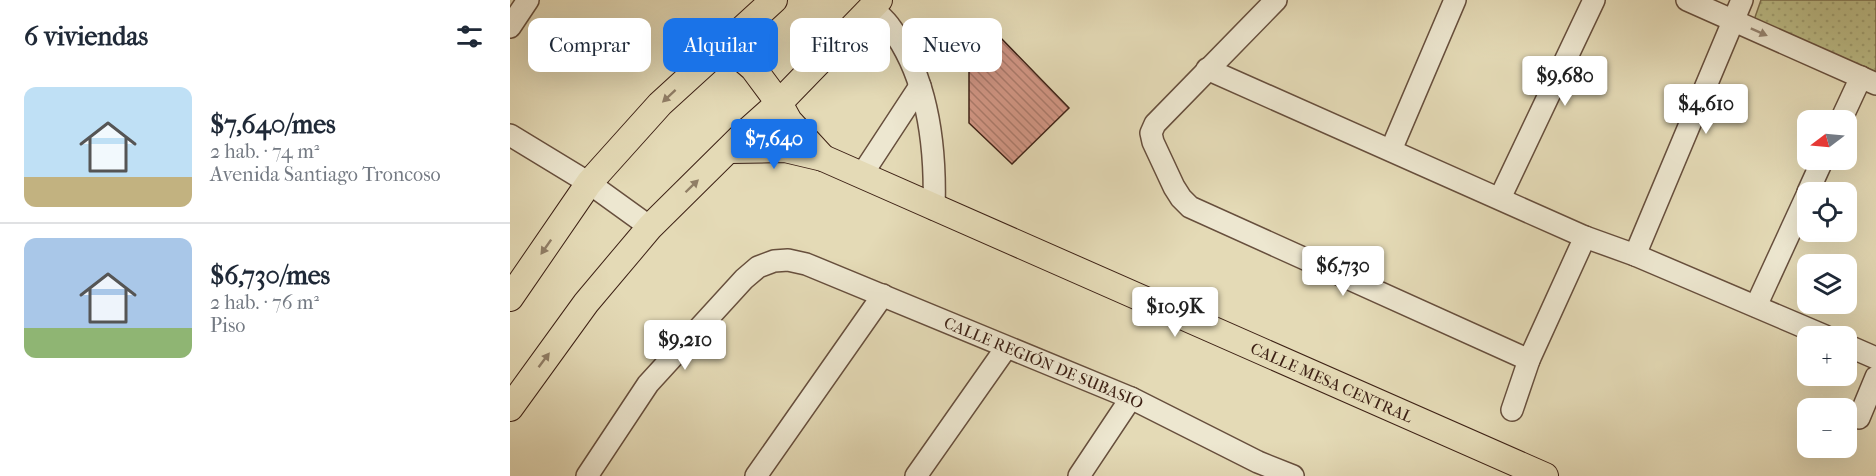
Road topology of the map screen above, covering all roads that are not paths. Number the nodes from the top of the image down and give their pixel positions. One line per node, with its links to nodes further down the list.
1 (528, 0): 11 (street)
2 (774, 0): 9 (main road)
3 (1276, 0): 12 (street)
4 (1455, 0): 21 (street)
5 (1594, 0): 25 (street)
6 (1687, 0): 10 (street)
7 (1742, 0): 10 (street)
8 (875, 4): 16 (street); 17 (main road)
9 (754, 18)
10 (1734, 21): 15 (street, one-way to 15); 30 (street)
11 (510, 27)
12 (1207, 69): 21 (street); 38 (street)
13 (695, 72): 24 (main road, one-way to 24)
14 (755, 72): 17 (main road)
15 (1868, 80): 18 (street)
16 (920, 86): 23 (street); 26 (street)
17 (779, 103): 20 (main road); 22 (main road)
18 (1848, 110)
19 (510, 135): 24 (street)
20 (729, 150): 22 (main road); 28 (main road, one-way to 20)
21 (1391, 150): 25 (street)
22 (823, 158): 23 (main road, CALLE MESA CENTRAL)
23 (861, 176): 26 (main road, CALLE MESA CENTRAL)
24 (589, 183): 28 (street); 32 (main road, one-way to 32)
25 (1500, 198): 29 (street)
26 (934, 209): 50 (main road, CALLE MESA CENTRAL)
27 (1797, 216): 33 (street)
28 (650, 227): 41 (main road, one-way to 28)
29 (1585, 237): 30 (street); 38 (street)
30 (1635, 255): 33 (street)
31 (883, 296): 35 (street, CALLE REGIÓN DE SUBASIO); 45 (street, CALLE REGIÓN DE SUBASIO); 46 (street)
32 (510, 298)
33 (1756, 306): 34 (street)
34 (1802, 326)
35 (1006, 348): 40 (street, CALLE REGIÓN DE SUBASIO); 47 (street)
36 (1857, 350): 37 (street)
37 (1876, 358)
38 (1529, 360): 42 (street)
39 (1876, 377): 43 (street)
40 (1131, 398): 44 (street, CALLE REGIÓN DE SUBASIO); 48 (street)
41 (510, 408)
42 (1512, 410)
43 (1859, 418)
44 (1253, 469): 49 (street, CALLE REGIÓN DE SUBASIO)
45 (587, 476)
46 (756, 476)
47 (916, 476)
48 (1079, 476)
49 (1293, 476)
50 (1545, 476)

